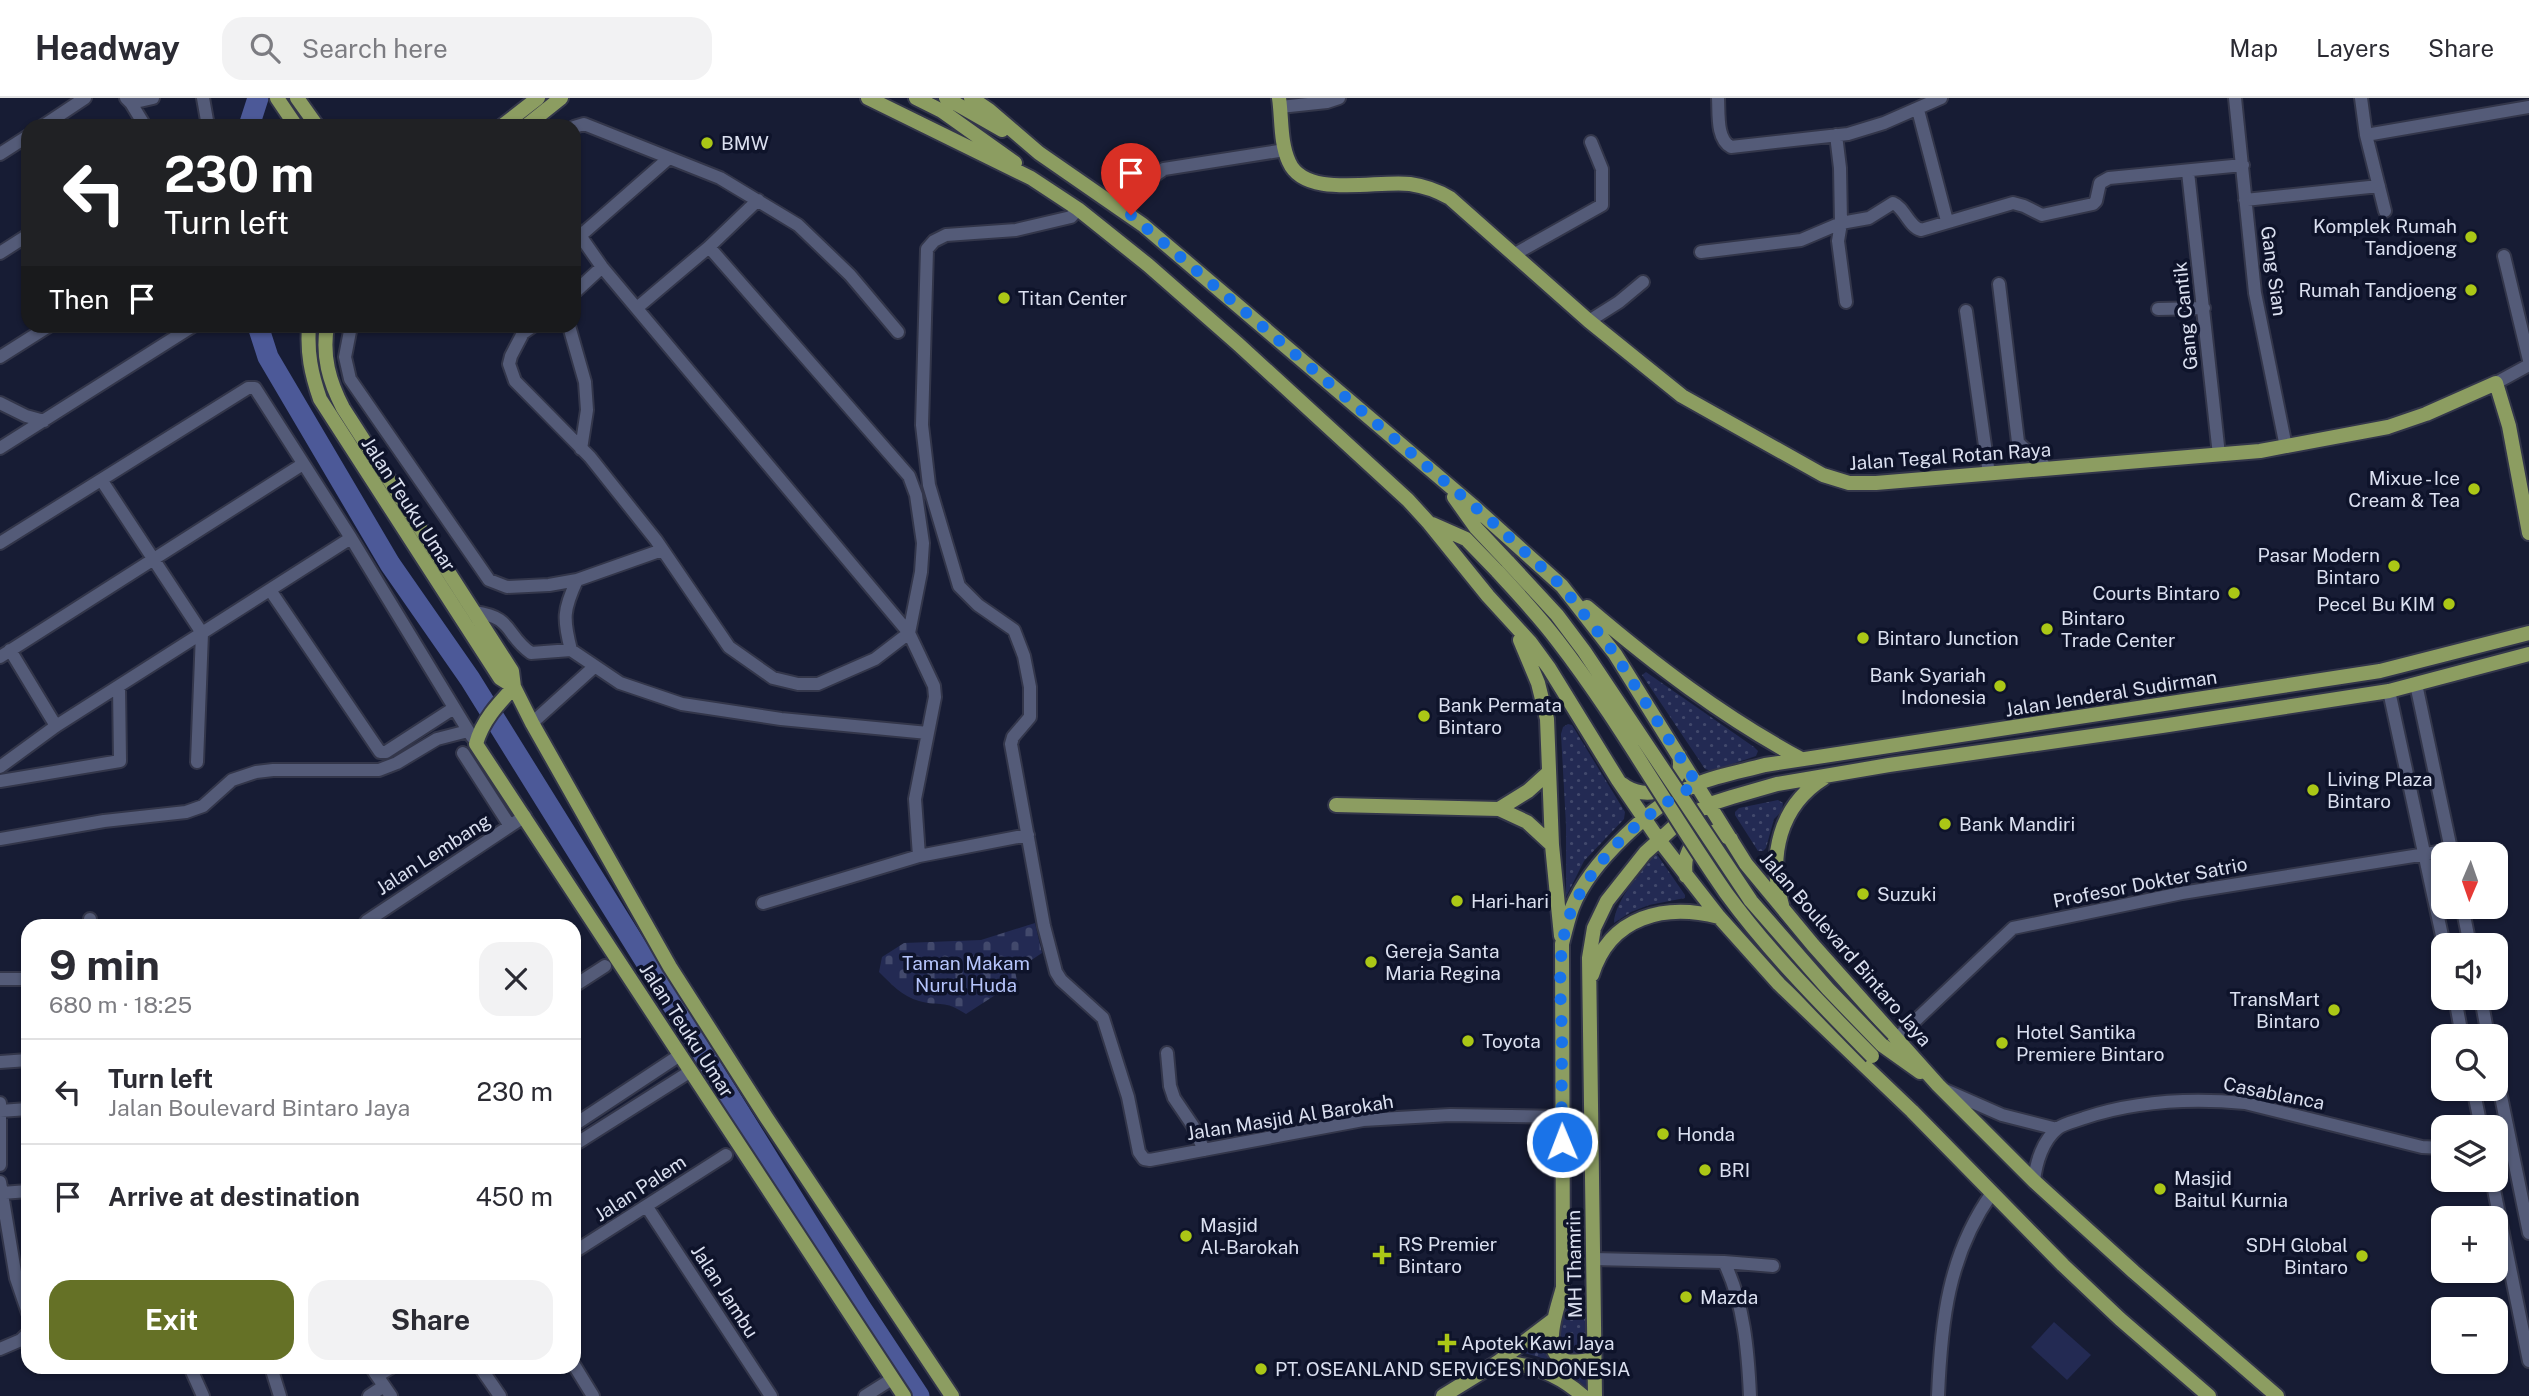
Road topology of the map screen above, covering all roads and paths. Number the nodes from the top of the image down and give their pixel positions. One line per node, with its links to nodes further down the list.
1 (85, 98): 21 (street)
2 (153, 98): 16 (street)
3 (203, 98): 23 (street)
4 (297, 98): 25 (main road)
5 (538, 98): 26 (main road)
6 (561, 98): 27 (main road)
7 (868, 98): 39 (main road, Jalan Boulevard Bintaro Jaya)
8 (916, 98): 39 (main road)
9 (946, 98): 34 (main road)
10 (971, 98): 34 (main road, Jalan Boulevard Bintaro Jaya)
11 (1339, 98): 18 (street)
12 (1718, 98): 29 (street)
13 (1941, 98): 20 (street)
14 (2235, 98): 37 (street, Gang Sian)
15 (2361, 98): 30 (street)
16 (128, 100): 22 (street)
17 (278, 100): 24 (main road)
18 (1280, 103): 33 (main road, Jalan Tegal Rotan Raya)
19 (2529, 107): 30 (street)
20 (1918, 110): 29 (street); 46 (street)
21 (54, 119)
22 (140, 119)
23 (207, 119)
24 (291, 119)
25 (312, 119)
26 (511, 119)
27 (535, 119)
28 (581, 125): 36 (street)
29 (1836, 135): 47 (street)
30 (2366, 135): 40 (street)
31 (21, 140): 35 (street)
32 (1591, 142): 54 (street)
33 (1285, 150): 43 (street); 54 (main road, Jalan Tegal Rotan Raya)
34 (1039, 153): 43 (main road, Jalan Boulevard Bintaro Jaya)
35 (0, 154)
36 (669, 158): 41 (street); 48 (street)
37 (2243, 165): 38 (street); 42 (street, Gang Sian)
38 (2188, 172): 46 (street); 63 (street, Gang Cantik)
39 (1031, 178): 44 (main road, Jalan Boulevard Bintaro Jaya)
40 (2379, 186): 42 (street); 45 (street)
41 (758, 200): 51 (street); 66 (street)
42 (2245, 200): 79 (street, Gang Sian)
43 (1119, 206): 86 (main road, Jalan Boulevard Bintaro Jaya)
44 (1078, 209): 88 (main road, Jalan Boulevard Bintaro Jaya); 138 (street)
45 (2385, 211)
46 (1947, 221): 47 (street)
47 (1841, 223): 52 (street); 60 (street)
48 (581, 229)
49 (581, 238): 56 (street)
50 (21, 240): 53 (street)
51 (709, 247): 61 (street); 102 (street)
52 (1701, 252)
53 (0, 253)
54 (1515, 254): 65 (main road, Jalan Tegal Rotan Raya)
55 (2504, 256): 75 (street)
56 (602, 267): 59 (street); 61 (street)
57 (1643, 282): 65 (street)
58 (1999, 284): 84 (street)
59 (581, 286)
60 (1846, 302)
61 (638, 307): 102 (street)
62 (2158, 309): 63 (street)
63 (2204, 309): 82 (street, Gang Cantik)
64 (1966, 311): 85 (street)
65 (1589, 321): 85 (main road, Jalan Tegal Rotan Raya)
66 (898, 332)
67 (38, 333): 74 (street)
68 (182, 333): 78 (street)
69 (308, 333): 111 (main road, Jalan Teuku Umar)
70 (326, 333): 98 (main road, Jalan Teuku Umar)
71 (350, 333): 95 (street)
72 (523, 333): 81 (street)
73 (571, 333): 81 (street)
74 (0, 357)
75 (2529, 363): 76 (street)
76 (2496, 383): 79 (main road, Jalan Tegal Rotan Raya); 89 (main road)
77 (0, 403): 78 (street)
78 (44, 421): 80 (street)
79 (2286, 447): 82 (main road, Jalan Tegal Rotan Raya)
80 (0, 448)
81 (582, 449): 92 (street)
82 (2219, 456): 84 (main road, Jalan Tegal Rotan Raya)
83 (303, 464): 87 (street); 90 (street); 93 (street)
84 (2046, 469): 85 (main road, Jalan Tegal Rotan Raya)
85 (1989, 474)
86 (1441, 479): 94 (main road, Jalan Boulevard Bintaro Jaya); 96 (main road, Jalan Boulevard Bintaro Jaya)
87 (102, 481): 91 (street); 93 (street)
88 (1429, 523): 94 (main road, Jalan Boulevard Bintaro Jaya); 100 (main road, Jalan Boulevard Bintaro Jaya)
89 (2529, 533)
90 (351, 538): 97 (street); 115 (street)
91 (0, 542)
92 (662, 550): 95 (street); 102 (street)
93 (153, 559): 101 (street); 106 (street)
94 (1503, 567): 160 (main road, Jalan Boulevard Bintaro Jaya, bridge)
95 (577, 580): 105 (street)
96 (1562, 586): 122 (main road, Jalan Boulevard Bintaro Jaya); 124 (main road)
97 (270, 590): 101 (street); 115 (street)
98 (474, 612): 105 (street); 111 (main road, Jalan Teuku Umar)
99 (2529, 622): 104 (main road)
100 (1512, 624): 127 (main road); 129 (main road, Jalan Boulevard Bintaro Jaya)
101 (202, 633): 110 (street); 125 (street)
102 (909, 633): 120 (street)
103 (2529, 633): 104 (main road, Jalan Jenderal Sudirman)
104 (2512, 638): 112 (main road, Jalan Jenderal Sudirman)
105 (571, 650): 108 (street)
106 (5, 654): 119 (street)
107 (2526, 657): 109 (main road, Jalan Jenderal Sudirman)
108 (594, 667): 118 (street); 120 (street)
109 (2416, 684): 113 (main road, Jalan Jenderal Sudirman); 142 (street)
110 (119, 686): 119 (street); 130 (street)
111 (514, 687): 118 (main road, Jalan Teuku Umar); 121 (main road)
112 (2264, 689): 114 (main road, Jalan Jenderal Sudirman); 116 (main road)
113 (2389, 691): 116 (main road, Jalan Jenderal Sudirman); 146 (street)
114 (2241, 693): 117 (main road); 124 (main road, Jalan Jenderal Sudirman)
115 (454, 708): 121 (street)
116 (2266, 710): 117 (main road, Jalan Jenderal Sudirman)
117 (2244, 713): 128 (main road, Jalan Jenderal Sudirman)
118 (532, 723): 212 (main road, Jalan Teuku Umar)
119 (56, 726): 126 (street)
120 (928, 733): 145 (street)
121 (474, 735): 135 (main road, Jalan Teuku Umar); 139 (street)
122 (1675, 749): 129 (main road); 131 (main road, Jalan Boulevard Bintaro Jaya)
123 (463, 753): 137 (street)
124 (1801, 759): 131 (main road, Jalan Jenderal Sudirman)
125 (198, 762)
126 (0, 767)
127 (1548, 774): 134 (main road); 143 (main road)
128 (1828, 776): 132 (main road, Jalan Jenderal Sudirman); 149 (main road)
129 (1618, 780): 136 (main road, Jalan Boulevard Bintaro Jaya)
130 (0, 781)
131 (1697, 784): 132 (main road, Jalan Boulevard Bintaro Jaya); 136 (main road, MH Thamrin)
132 (1710, 804): 140 (main road, Jalan Boulevard Bintaro Jaya); 141 (main road, MH Thamrin)
133 (1336, 805): 134 (main road)
134 (1499, 809): 143 (main road)
135 (524, 816): 137 (street, Jalan Lembang); 162 (main road, Jalan Teuku Umar)
136 (1645, 819): 141 (main road, Jalan Boulevard Bintaro Jaya); 153 (main road, MH Thamrin)
137 (510, 826): 151 (street, Jalan Lembang)
138 (1028, 835): 145 (street); 176 (street, Jalan Masjid Al Barokah)
139 (0, 839)
140 (1731, 839): 147 (main road); 149 (main road, Jalan Boulevard Bintaro Jaya)
141 (1659, 840): 147 (main road, Jalan Boulevard Bintaro Jaya); 158 (main road, MH Thamrin)
142 (2450, 842)
143 (1552, 845): 153 (main road)
144 (2431, 855): 146 (street, Profesor Dokter Satrio)
145 (919, 856): 148 (street)
146 (2426, 856): 152 (street); 159 (street, Profesor Dokter Satrio)
147 (1686, 876): 150 (main road, Jalan Boulevard Bintaro Jaya)
148 (763, 903)
149 (1783, 909): 159 (main road, Jalan Boulevard Bintaro Jaya)
150 (1719, 917): 158 (main road); 170 (main road, Jalan Boulevard Bintaro Jaya)
151 (370, 919)
152 (2442, 933)
153 (1562, 944): 171 (main road, MH Thamrin)
154 (606, 967): 157 (street)
155 (0, 979): 156 (street)
156 (21, 979)
157 (581, 982)
158 (1588, 991): 188 (main road, MH Thamrin)
159 (1897, 1038): 166 (main road, Jalan Boulevard Bintaro Jaya)
160 (1877, 1050): 166 (main road, Jalan Boulevard Bintaro Jaya); 170 (main road, Jalan Boulevard Bintaro Jaya)
161 (1167, 1053): 176 (street)
162 (680, 1055): 165 (main road, Jalan Teuku Umar); 172 (street)
163 (21, 1060): 164 (street)
164 (0, 1062)
165 (691, 1071): 174 (street); 202 (main road, Jalan Teuku Umar)
166 (1940, 1087): 173 (street); 180 (main road, Jalan Boulevard Bintaro Jaya)
167 (0, 1103): 169 (street)
168 (21, 1110): 169 (street)
169 (0, 1111): 179 (street)
170 (1912, 1111): 184 (main road, Jalan Boulevard Bintaro Jaya)
171 (1562, 1117): 176 (street, Jalan Masjid Al Barokah); 192 (main road, MH Thamrin)
172 (581, 1121)
173 (2057, 1129): 175 (street, Casablanca); 180 (street)
174 (581, 1141)
175 (2431, 1147)
176 (1204, 1150)
177 (726, 1155): 185 (street, Jalan Palem)
178 (2508, 1161): 186 (street)
179 (0, 1166)
180 (2034, 1181): 219 (main road, Jalan Boulevard Bintaro Jaya)
181 (1, 1187): 182 (street); 191 (street)
182 (21, 1190)
183 (2494, 1192): 195 (street)
184 (1992, 1193): 217 (street); 218 (main road, Jalan Boulevard Bintaro Jaya)
185 (647, 1207): 187 (street, Jalan Palem); 209 (street, Jalan Jambu)
186 (2529, 1233)
187 (581, 1248)
188 (1593, 1259): 189 (street); 196 (main road, MH Thamrin)
189 (1724, 1262): 190 (street); 216 (street)
190 (1773, 1266)
191 (21, 1282)
192 (1553, 1320): 196 (main road); 197 (main road)
193 (21, 1340): 194 (street)
194 (0, 1349)
195 (2528, 1356)
196 (1594, 1359): 215 (main road, MH Thamrin)
197 (1498, 1362): 213 (main road); 214 (main road)
198 (193, 1374): 204 (street)
199 (273, 1374): 205 (street)
200 (485, 1374): 207 (street)
201 (580, 1374): 208 (street)
202 (892, 1379): 210 (street); 211 (main road, Jalan Teuku Umar)
203 (381, 1381): 206 (street)
204 (203, 1396)
205 (280, 1396)
206 (369, 1396)
207 (500, 1396)
208 (593, 1396)
209 (771, 1396)
210 (865, 1396)
211 (904, 1396)
212 (952, 1396)
213 (1443, 1396)
214 (1583, 1396)
215 (1595, 1396)
216 (1751, 1396)
217 (1938, 1396)
218 (2209, 1396)
219 (2277, 1396)

